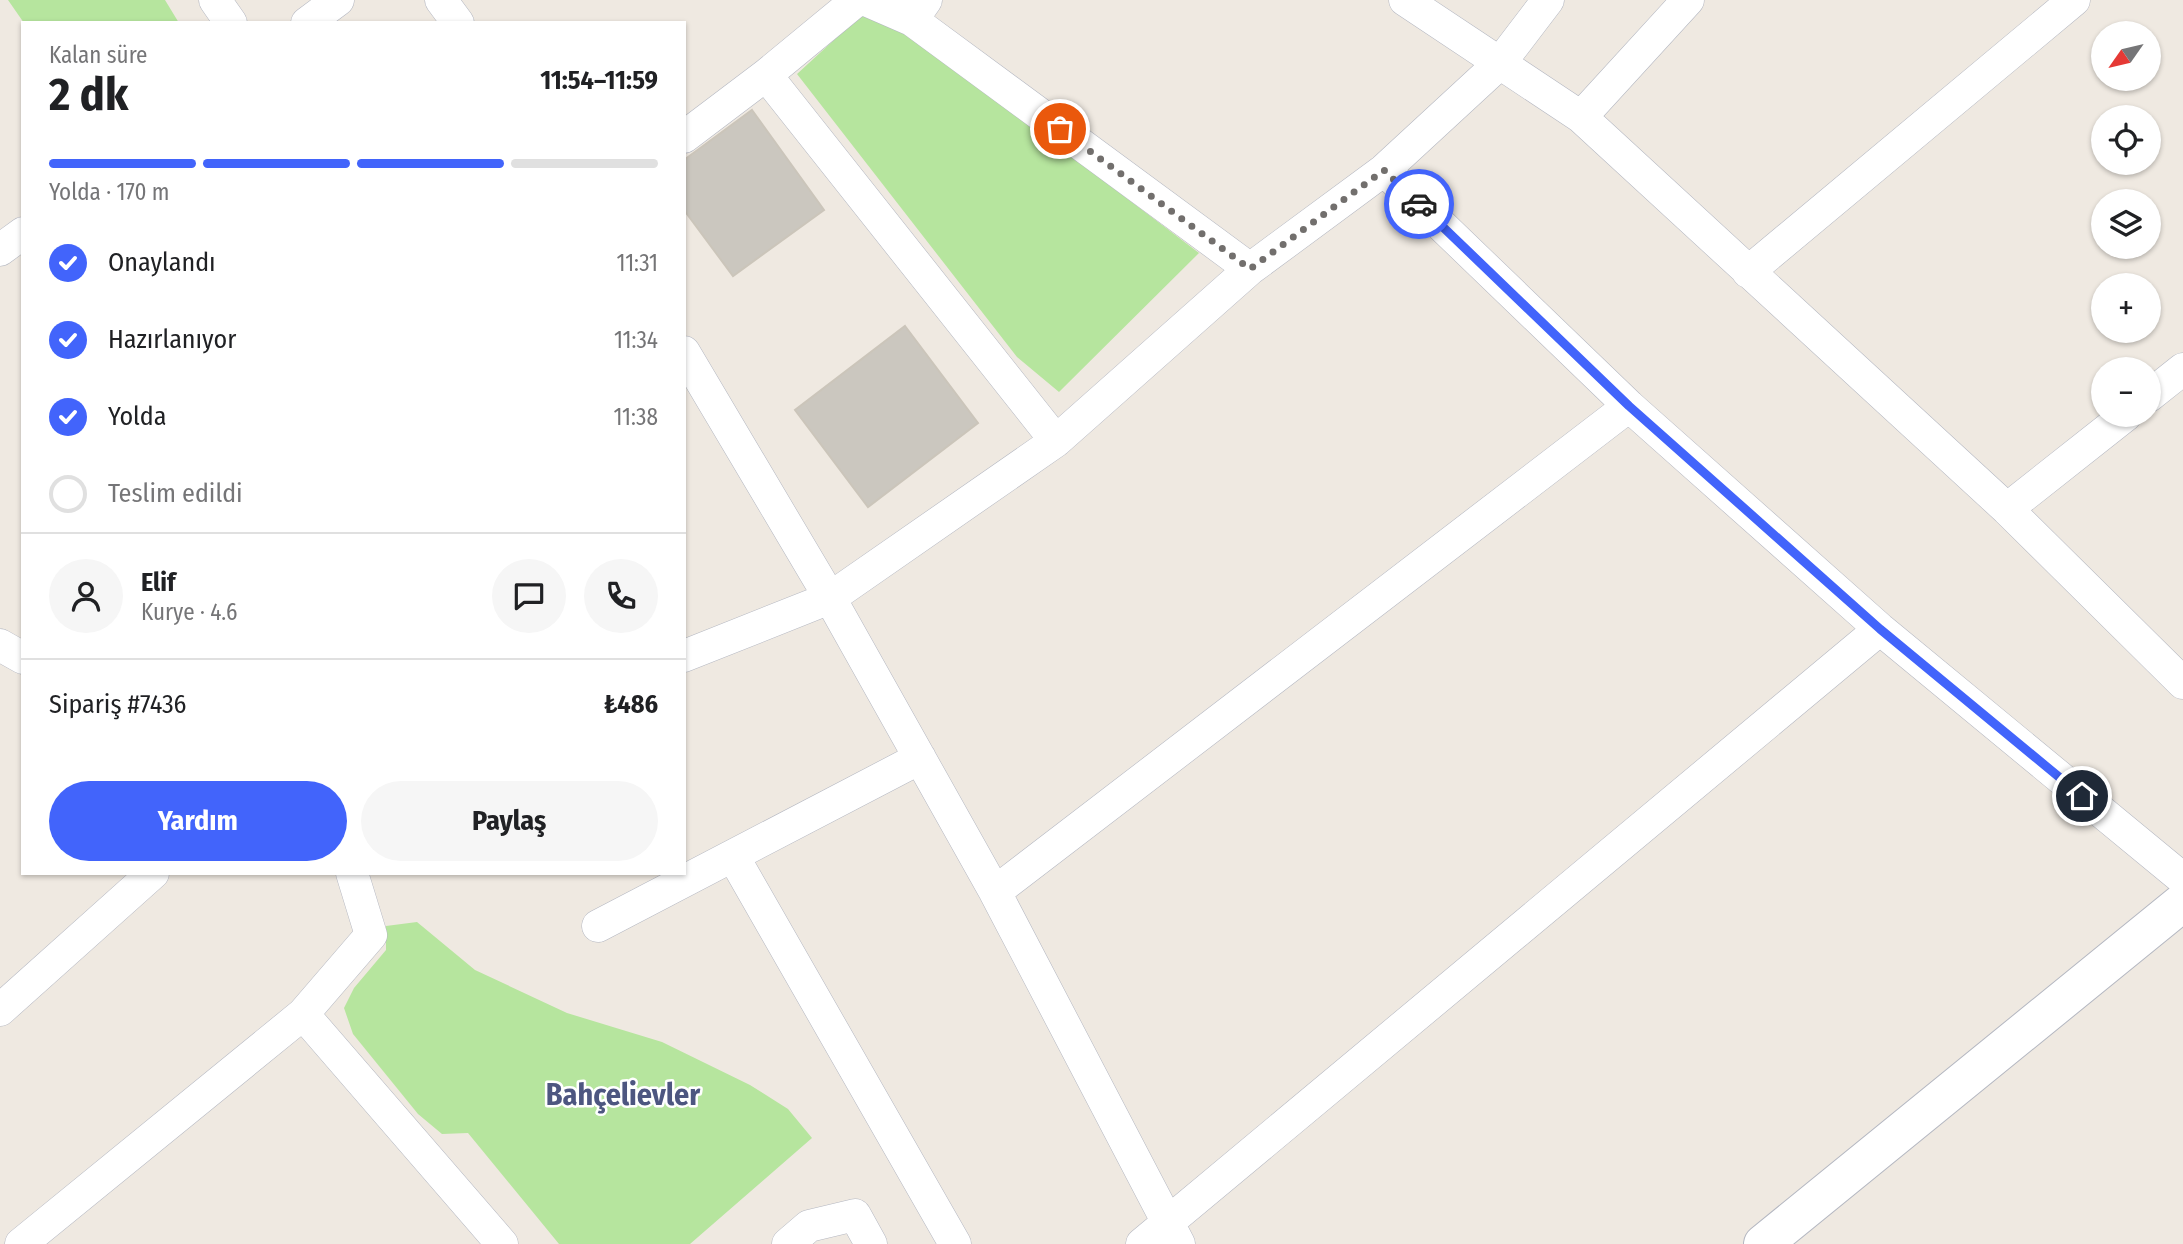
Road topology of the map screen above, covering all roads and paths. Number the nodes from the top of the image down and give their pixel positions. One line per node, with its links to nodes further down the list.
1 (215, 0): 11 (street)
2 (338, 0): 12 (street)
3 (441, 0): 13 (street)
4 (857, 0): 15 (street)
5 (866, 0): 10 (street)
6 (1405, 0): 14 (street)
7 (1548, 0): 14 (street)
8 (1688, 0): 16 (street)
9 (2074, 0): 22 (street)
10 (919, 10): 21 (street)
11 (230, 21)
12 (310, 21)
13 (457, 21)
14 (1500, 63): 16 (street); 18 (street)
15 (766, 75): 17 (street); 28 (street)
16 (1581, 117): 22 (street)
17 (686, 135)
18 (1384, 170): 21 (street); 26 (street)
19 (21, 234): 20 (street)
20 (0, 250)
21 (1250, 269): 28 (street)
22 (1748, 272): 29 (street)
23 (686, 355): 30 (street)
24 (2183, 369): 25 (street)
25 (2161, 386)
26 (1629, 406): 31 (street); 40 (street)
27 (2111, 427): 29 (street)
28 (1056, 440): 30 (street)
29 (2007, 509): 35 (street)
30 (830, 598): 33 (street); 36 (street)
31 (1880, 629): 41 (street); 45 (street)
32 (0, 645): 34 (street)
33 (686, 655)
34 (21, 657)
35 (2183, 683)
36 (920, 758): 37 (street); 40 (street)
37 (733, 856): 42 (street); 50 (street)
38 (151, 875): 43 (street)
39 (353, 875): 44 (street)
40 (995, 892): 45 (street)
41 (2181, 900): 52 (street)
42 (598, 926)
43 (0, 1010)
44 (303, 1014): 46 (street); 47 (street)
45 (1173, 1233): 51 (street)
46 (21, 1244)
47 (502, 1244)
48 (788, 1244): 49 (street)
49 (871, 1244)
50 (955, 1244)
51 (1142, 1244)
52 (1763, 1244)

